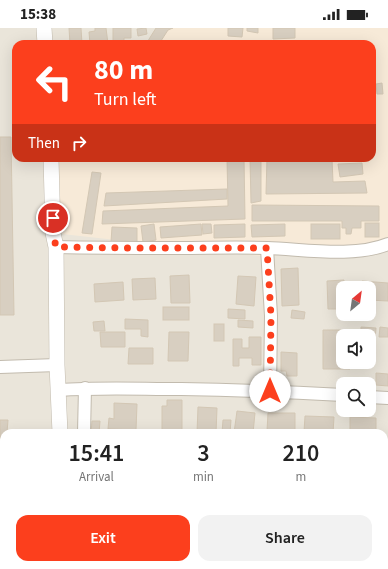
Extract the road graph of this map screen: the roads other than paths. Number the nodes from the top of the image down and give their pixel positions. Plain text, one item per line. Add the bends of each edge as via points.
1 (44, 28) edge
2 (45, 40) edge
3 (51, 162) edge
4 (388, 244) edge
5 (56, 247) junction
6 (267, 248) junction
7 (57, 365) junction
8 (0, 367) edge
9 (85, 388) junction
10 (59, 390) junction
11 (270, 391) junction
12 (336, 395) edge
13 (376, 397) edge
14 (388, 398) edge
15 (60, 429) edge
16 (84, 429) edge

1 - 2 street
3 - 5 street via 53,233
4 - 6 street via 375,248 333,252
5 - 6 street
5 - 7 street
6 - 11 street via 271,316
7 - 8 street
7 - 10 street
9 - 10 street
9 - 11 street
9 - 16 street
10 - 15 street
11 - 12 street
13 - 14 street

